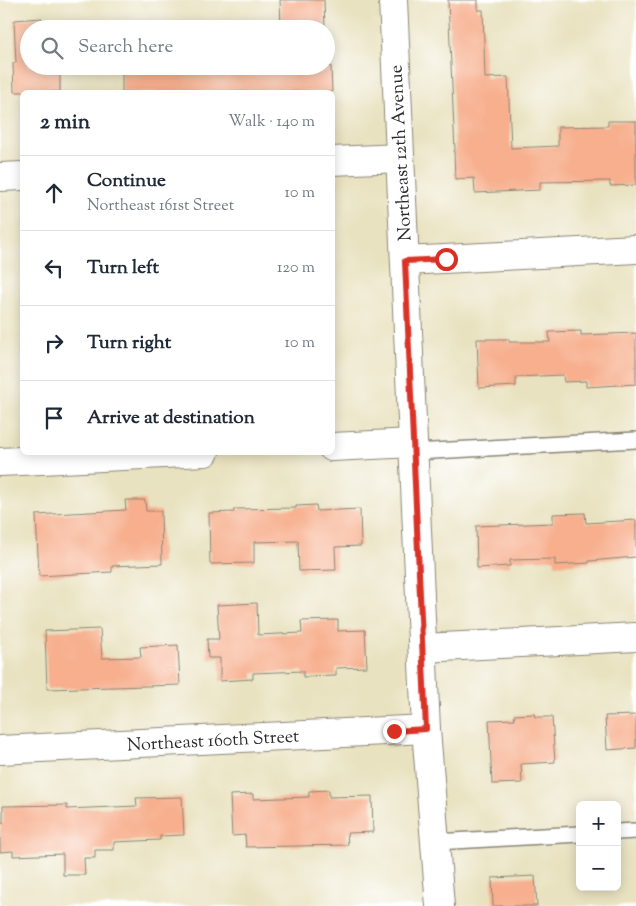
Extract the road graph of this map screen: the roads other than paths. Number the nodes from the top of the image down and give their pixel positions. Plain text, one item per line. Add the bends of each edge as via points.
1 (393, 0) edge
2 (400, 158) junction
3 (335, 161) edge
4 (20, 176) edge
5 (0, 178) edge
6 (636, 249) edge
7 (405, 261) junction
8 (636, 440) edge
9 (335, 447) edge
10 (413, 448) junction
11 (144, 455) edge
12 (0, 462) edge
13 (636, 637) edge
14 (423, 648) junction
15 (426, 729) junction
16 (0, 750) edge
17 (636, 831) edge
18 (621, 832) edge
19 (576, 834) edge
20 (435, 842) junction
21 (440, 906) edge

1 - 2 street, Northeast 12th Avenue
2 - 3 street
2 - 7 street, Northeast 12th Avenue
4 - 5 street
6 - 7 street
7 - 10 street, Northeast 12th Avenue
8 - 10 lane
9 - 10 street
10 - 14 street, Northeast 12th Avenue
11 - 12 street
13 - 14 street
14 - 15 street, Northeast 12th Avenue
15 - 16 street, Northeast 160th Street
15 - 20 street, Northeast 12th Avenue
17 - 18 lane
19 - 20 lane
20 - 21 street, Northeast 12th Avenue

